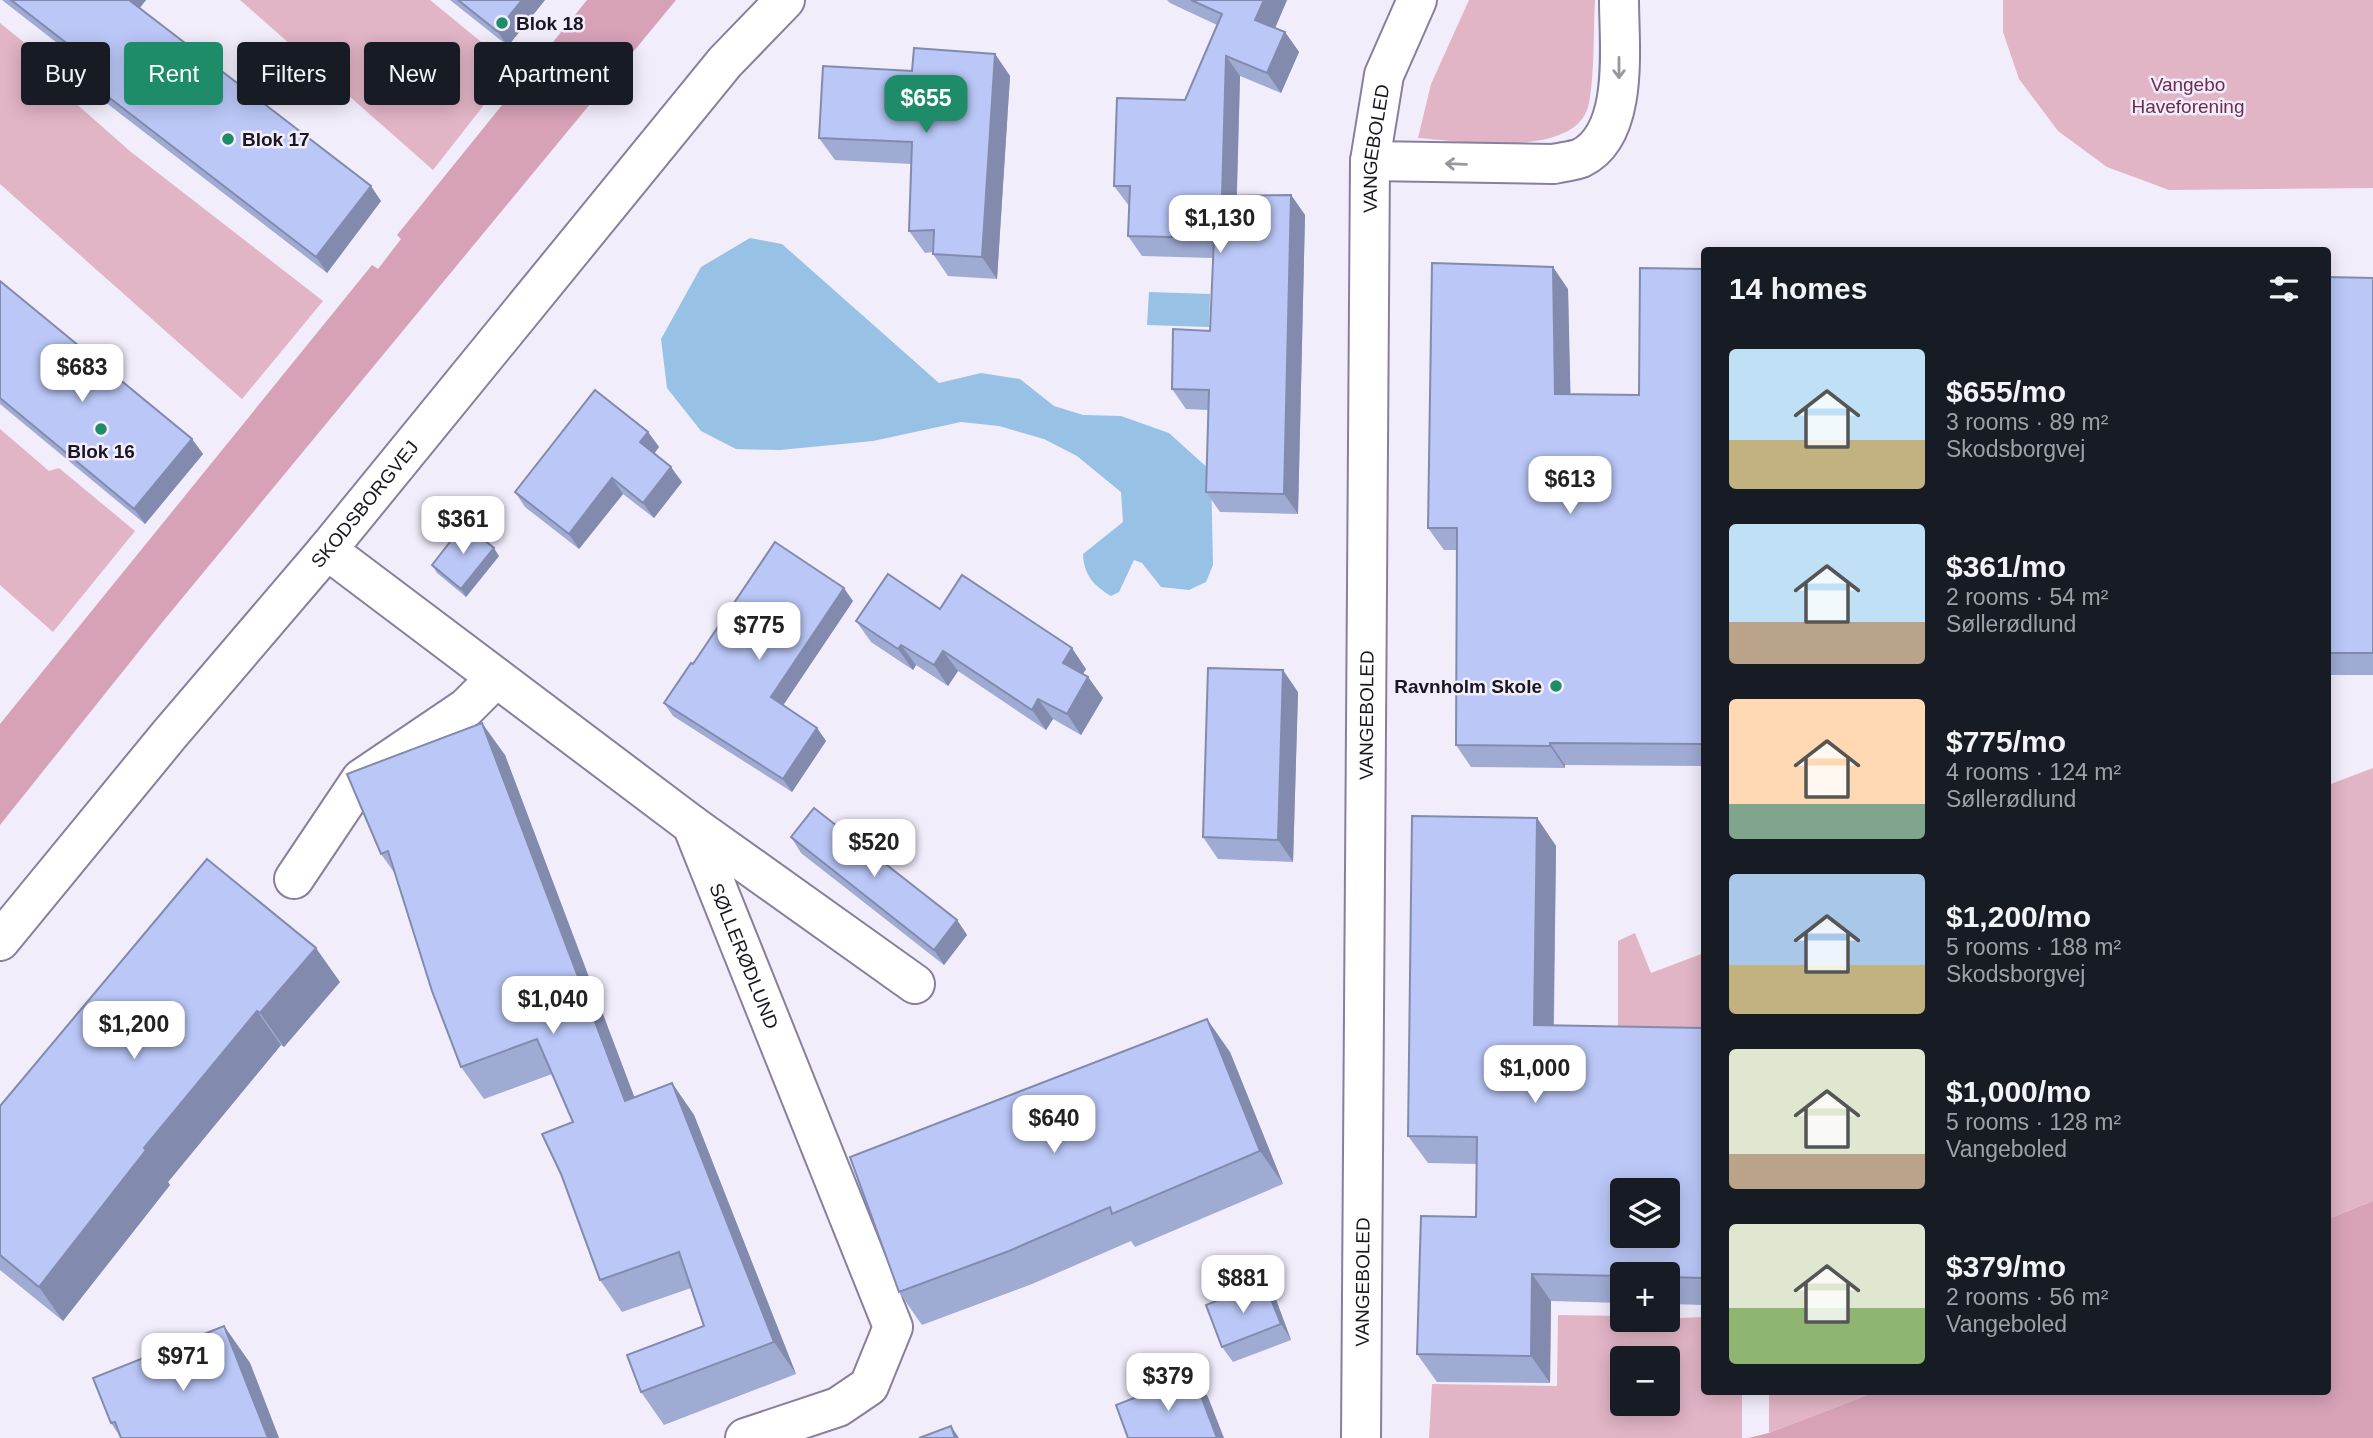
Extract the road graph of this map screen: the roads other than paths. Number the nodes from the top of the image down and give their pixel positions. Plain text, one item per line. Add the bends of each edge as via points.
1 (749, 0) edge
2 (785, 0) edge
3 (1417, 0) edge
4 (1619, 0) edge
5 (725, 62) junction
6 (1370, 161) junction
7 (327, 550) junction
8 (496, 678) junction
9 (692, 825) junction
10 (294, 879) dead end
11 (0, 942) edge
12 (915, 984) dead end
13 (746, 1438) edge
14 (1361, 1438) edge

1 - 5 street, SKODSBORGVEJ via 731,29
2 - 5 street, SKODSBORGVEJ
3 - 6 street, VANGEBOLED via 1384,75
4 -> 6 street via 1615,113 1602,138 1581,157 1554,164
5 - 7 street, SKODSBORGVEJ
6 - 14 street, VANGEBOLED
7 - 8 street
7 - 11 street, SKODSBORGVEJ
8 - 9 street
8 - 10 street via 466,708 361,779
9 - 12 street
9 - 13 street, SØLLERØDLUND via 893,1327 869,1386 838,1407

